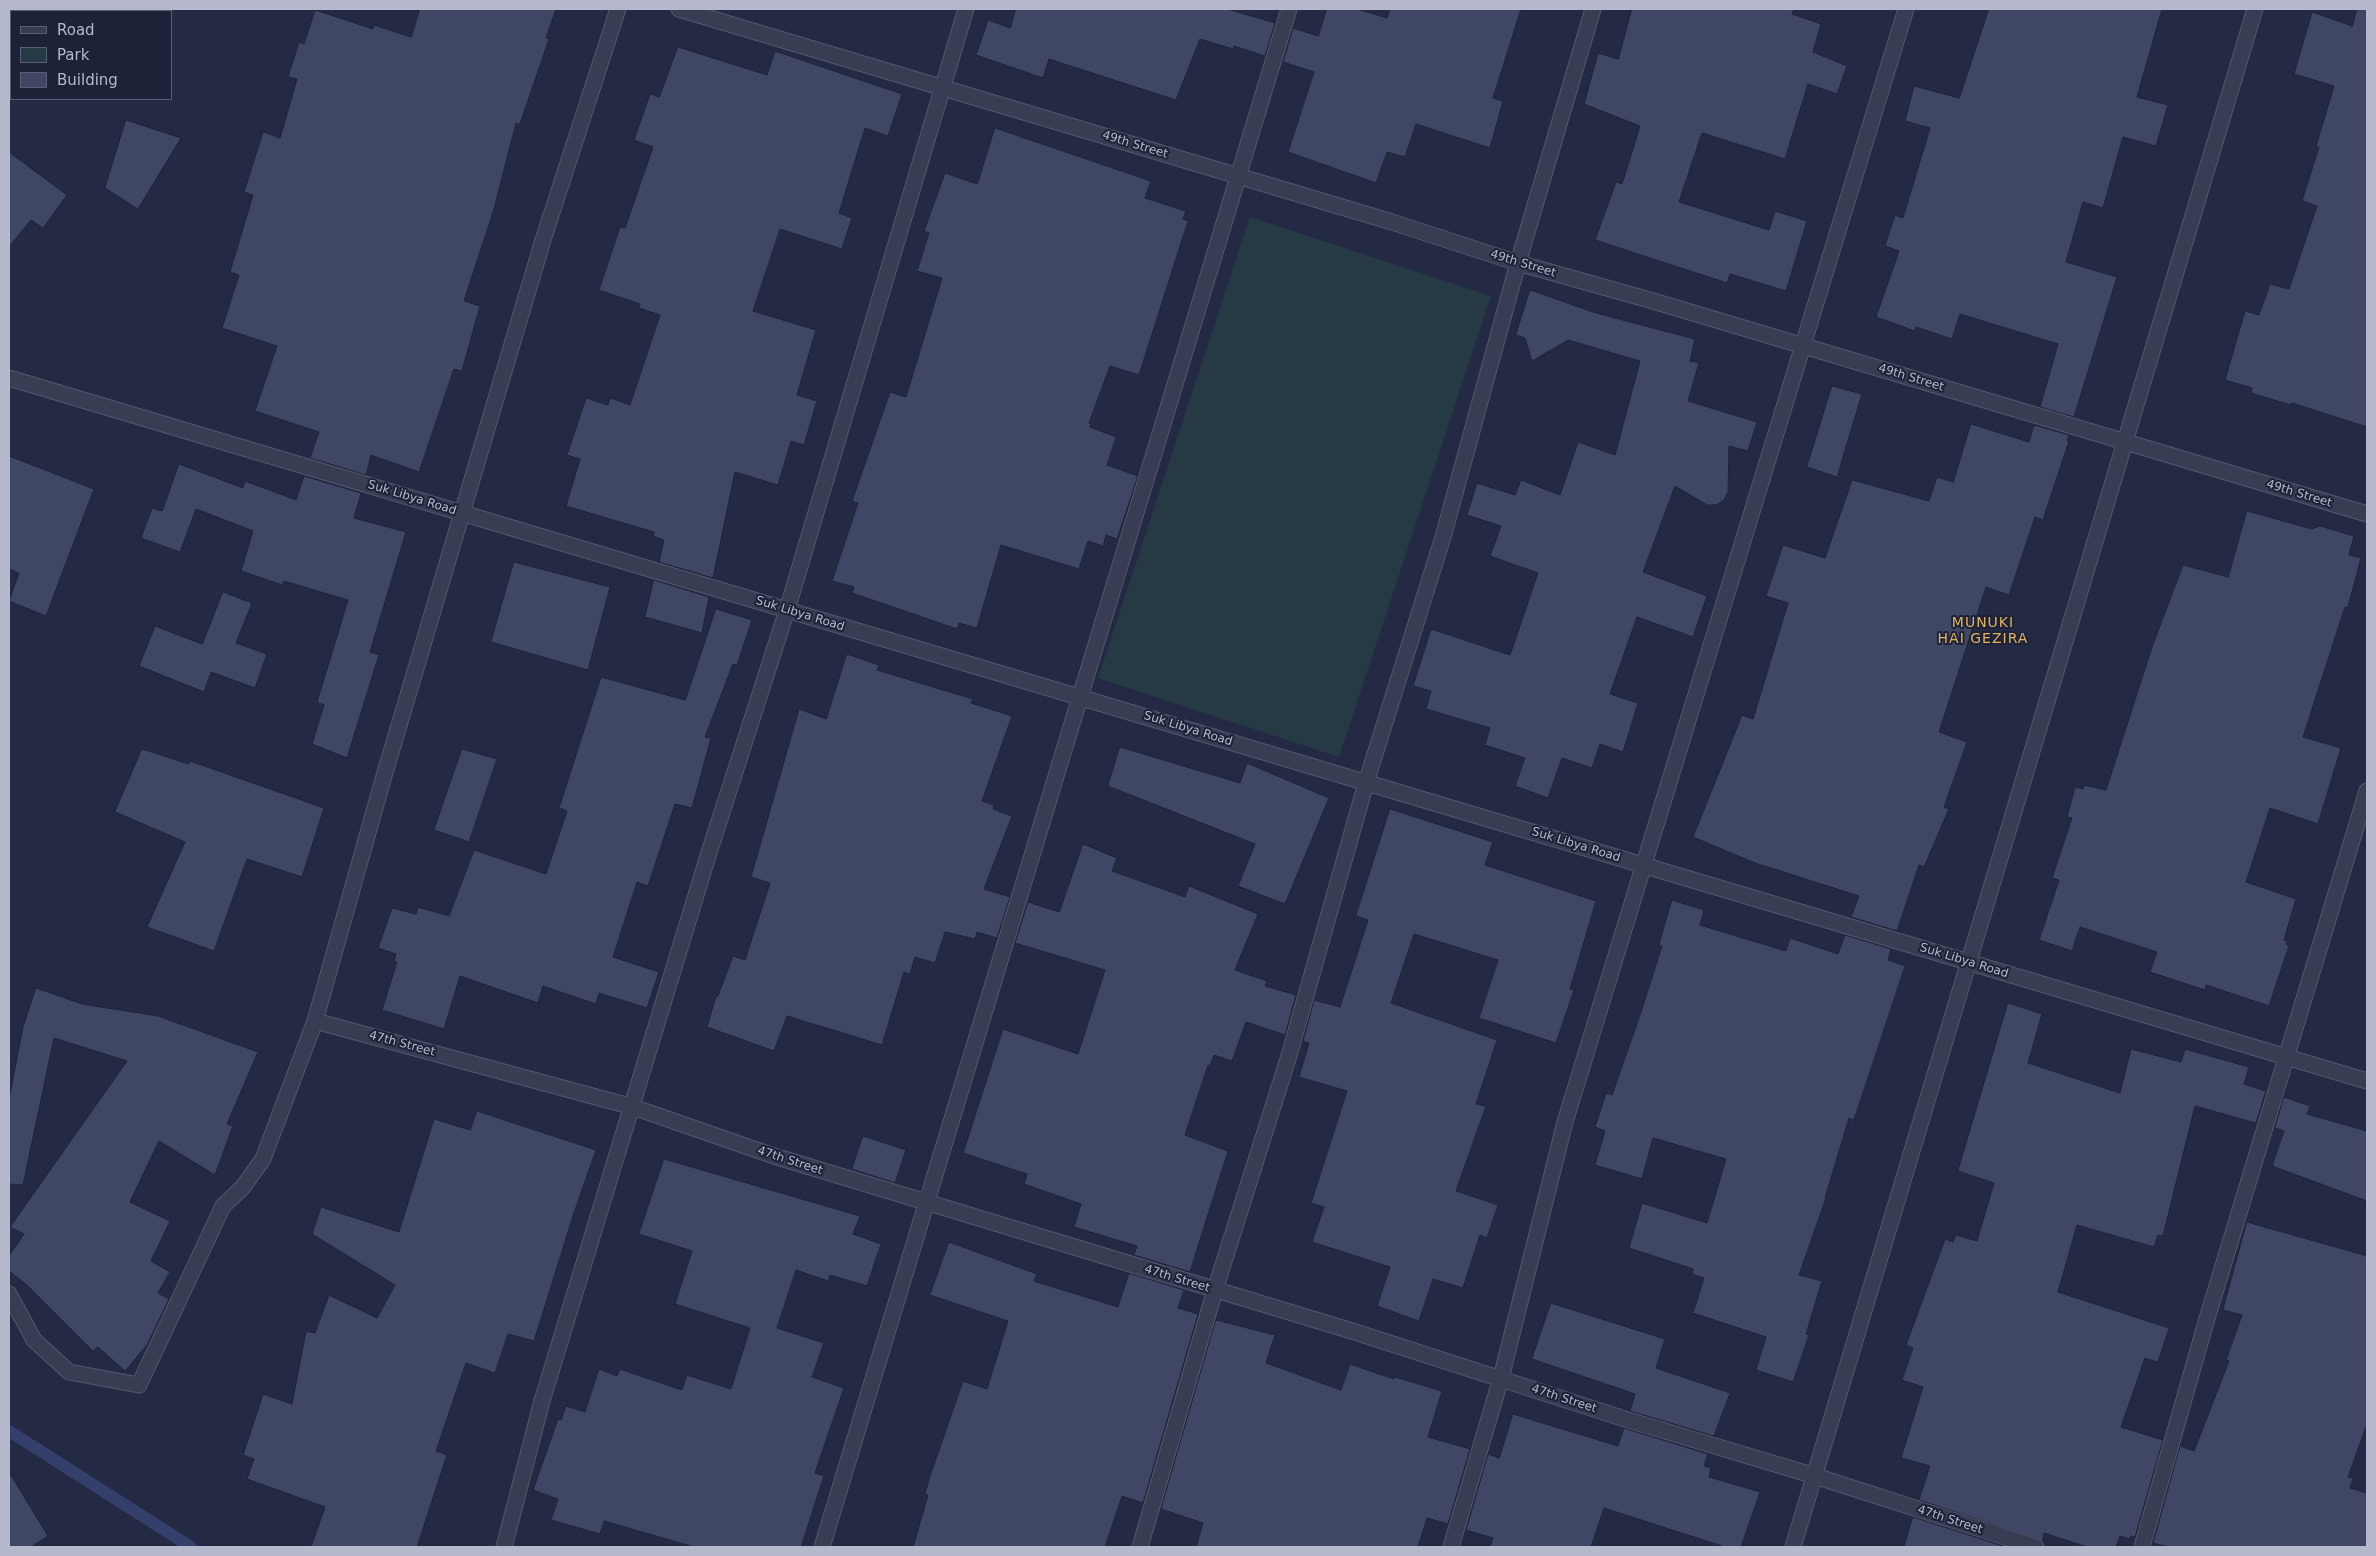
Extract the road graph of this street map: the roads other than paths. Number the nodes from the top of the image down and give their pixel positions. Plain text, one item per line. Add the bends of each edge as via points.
1 (618, 9) edge
2 (679, 9) edge
3 (966, 9) edge
4 (1289, 9) edge
5 (1593, 9) edge
6 (1906, 9) edge
7 (2255, 9) edge
8 (943, 87) junction
9 (1238, 176) junction
10 (1518, 263) junction
11 (1802, 345) junction
12 (9, 378) edge
13 (2125, 442) junction
14 (463, 513) junction
15 (2367, 514) edge
16 (787, 610) junction
17 (1080, 698) junction
18 (1366, 783) junction
19 (2367, 791) edge
20 (1644, 865) junction
21 (1969, 962) junction
22 (315, 1021) junction
23 (2287, 1057) junction
24 (2367, 1081) edge
25 (633, 1107) junction
26 (926, 1203) junction
27 (1215, 1290) junction
28 (9, 1294) edge
29 (1501, 1378) junction
30 (1815, 1476) junction
31 (504, 1547) edge
32 (822, 1547) edge
33 (1140, 1547) edge
34 (1451, 1547) edge
35 (1793, 1547) edge
36 (2036, 1547) edge
37 (2142, 1547) edge

1 - 14 street via 543,240
2 - 8 street, 49th Street
3 - 8 street
4 - 9 street
5 - 10 street
6 - 11 street
7 - 13 street
8 - 9 street, 49th Street
8 - 16 street
9 - 10 street, 49th Street
9 - 17 street
10 - 11 street, 49th Street
10 - 18 street via 1443,537
11 - 13 street, 49th Street
11 - 20 street
12 - 14 street, Suk Libya Road
13 - 15 street, 49th Street
13 - 21 street
14 - 16 street, Suk Libya Road
14 - 22 street
16 - 17 street, Suk Libya Road
16 - 25 street via 707,859
17 - 18 street, Suk Libya Road
17 - 26 street
18 - 20 street, Suk Libya Road
18 - 27 street via 1288,1059
19 - 23 street
20 - 21 street, Suk Libya Road
20 - 29 street via 1565,1122
21 - 23 street, Suk Libya Road
21 - 30 street
22 - 25 street, 47th Street
22 - 28 street via 263,1159 223,1206 139,1385 70,1372 34,1340
23 - 24 street, Suk Libya Road
23 - 37 street
25 - 26 street, 47th Street via 774,1156
25 - 31 street via 542,1401
26 - 27 street, 47th Street
26 - 32 street
27 - 29 street, 47th Street
27 - 33 street
29 - 30 street, 47th Street
29 - 34 street
30 - 35 street
30 - 36 street, 47th Street

